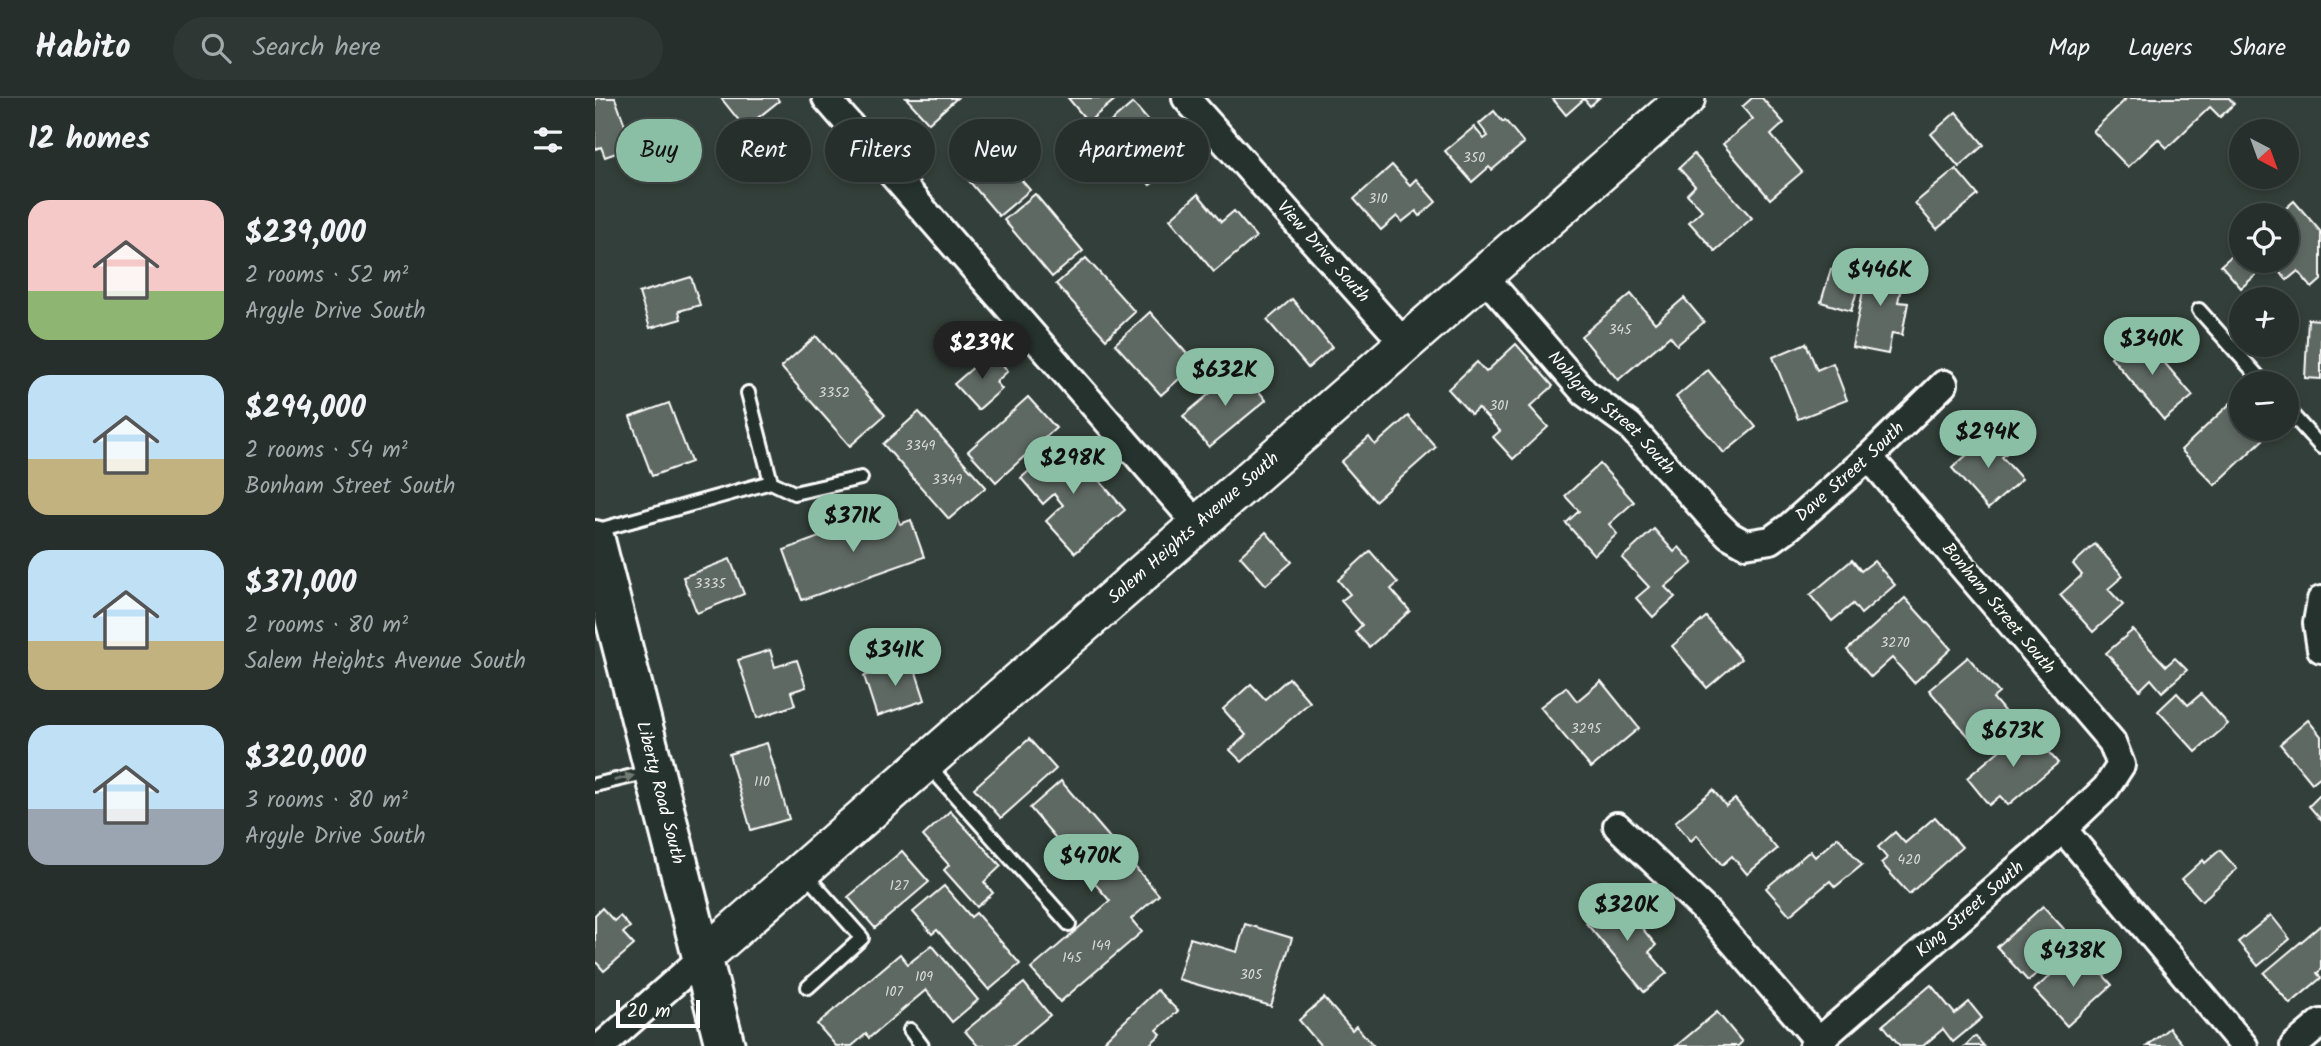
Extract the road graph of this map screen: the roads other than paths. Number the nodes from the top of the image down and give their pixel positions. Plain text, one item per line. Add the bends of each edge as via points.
1 (826, 98) edge
2 (1186, 98) edge
3 (1686, 98) edge
4 (1483, 275) junction
5 (2199, 310) dead end
6 (1404, 343) junction
7 (2253, 371) edge
8 (1944, 384) dead end
9 (748, 393) dead end
10 (2299, 422) edge
11 (2321, 447) edge
12 (1869, 457) junction
13 (860, 478) dead end
14 (771, 482) junction
15 (1198, 525) junction
16 (595, 531) edge
17 (595, 540) edge
18 (1745, 544) joint
19 (2321, 600) edge
20 (2321, 649) edge
21 (926, 763) junction
22 (2121, 765) joint
23 (654, 771) junction
24 (595, 785) edge
25 (1617, 827) dead end
26 (2063, 829) junction
27 (802, 871) junction
28 (1069, 924) dead end
29 (702, 958) junction
30 (808, 986) dead end
31 (2321, 1023) edge
32 (910, 1030) dead end
33 (1818, 1044) edge
34 (602, 1046) edge
35 (725, 1046) edge
36 (922, 1046) edge
37 (2244, 1046) edge
38 (2294, 1046) edge

1 - 15 street
2 - 6 street, View Drive South
3 - 4 street, Salem Heights Avenue South
4 - 6 street, Salem Heights Avenue South
4 - 18 street, Nohlgren Street South via 1585,393 1629,425 1710,516
5 - 7 lane
6 - 15 street, Salem Heights Avenue South
8 - 12 street, Dave Street South
9 - 14 lane
10 - 11 lane
12 - 18 street, Dave Street South via 1789,527 1770,540
12 - 22 street, Bonham Street South via 2112,742
13 - 14 lane via 795,493
14 - 16 lane
15 - 21 street, Salem Heights Avenue South
17 - 23 main road, Liberty Road South
19 - 20 street via 2317,623
21 - 27 street, Salem Heights Avenue South
21 - 28 lane
22 - 26 street, King Street South via 2106,788
24 -> 23 lane
23 - 29 main road, Liberty Road South
25 - 33 street via 1708,913
26 - 33 street, King Street South
26 - 37 street
27 - 29 street, Salem Heights Avenue South
27 - 30 lane via 862,938
29 - 34 street
29 - 35 main road, Liberty Road South
31 - 38 street
32 - 36 lane

